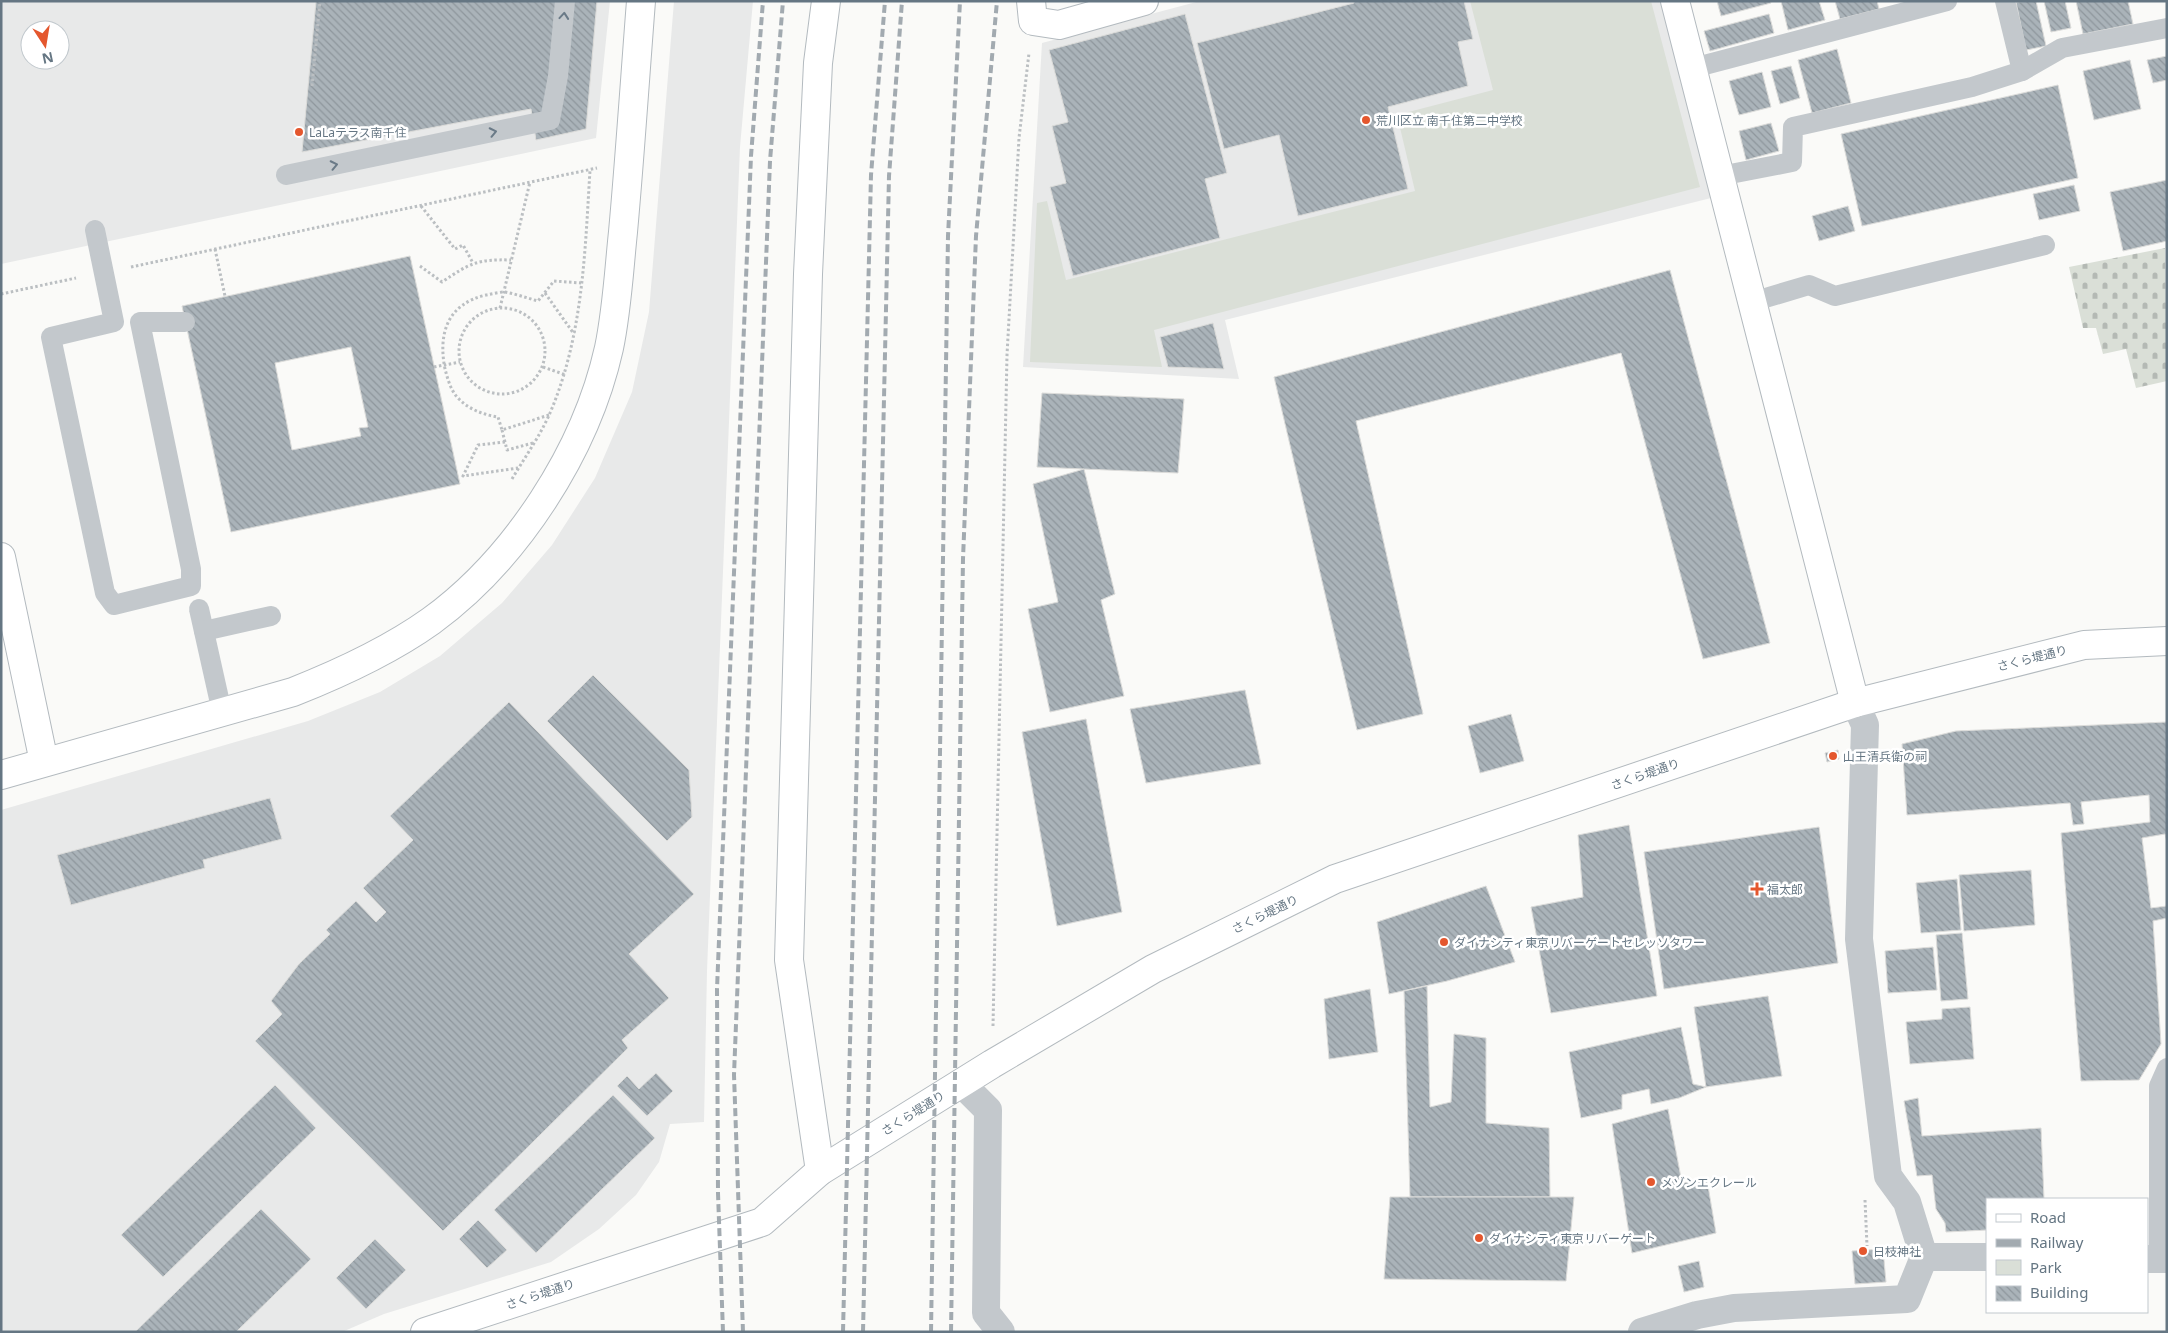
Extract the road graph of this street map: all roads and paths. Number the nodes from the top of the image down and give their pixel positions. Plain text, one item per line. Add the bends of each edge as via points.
1 (320, 1) edge
2 (565, 1) edge
3 (641, 1) edge
4 (826, 1) edge
5 (1144, 1) edge
6 (1675, 1) edge
7 (1946, 1) edge
8 (2005, 1) edge
9 (1032, 11) edge
10 (2167, 28) edge
11 (1693, 68) junction
12 (2022, 71) junction
13 (312, 86) dead end
14 (604, 167) dead end
15 (590, 170) junction
16 (286, 175) dead end
17 (1720, 176) junction
18 (530, 182) junction
19 (421, 206) junction
20 (95, 230) dead end
21 (2045, 245) dead end
22 (215, 249) junction
23 (511, 260) junction
24 (473, 262) junction
25 (420, 266) dead end
26 (128, 267) dead end
27 (79, 278) dead end
28 (581, 283) junction
29 (503, 292) junction
30 (1, 294) edge
31 (544, 294) junction
32 (225, 296) dead end
33 (1752, 302) junction
34 (500, 308) junction
35 (185, 322) dead end
36 (574, 335) junction
37 (460, 362) junction
38 (445, 366) junction
39 (543, 366) junction
40 (434, 367) dead end
41 (564, 374) junction
42 (570, 377) dead end
43 (549, 415) junction
44 (502, 430) junction
45 (505, 442) junction
46 (534, 443) junction
47 (518, 468) junction
48 (463, 476) junction
49 (459, 477) dead end
50 (512, 479) dead end
51 (1, 556) edge
52 (200, 609) dead end
53 (271, 616) dead end
54 (204, 631) junction
55 (2167, 641) edge
56 (1856, 703) junction
57 (222, 712) junction
58 (44, 762) junction
59 (1, 775) edge
60 (992, 1064) junction
61 (2167, 1068) edge
62 (961, 1083) junction
63 (820, 1171) junction
64 (1924, 1256) junction
65 (1986, 1257) edge
66 (2158, 1259) edge
67 (425, 1332) edge
68 (1001, 1332) edge
69 (1642, 1332) edge

1 - 13 path
16 -> 2 lane via 550,120
3 - 57 street via 628,184 609,348 593,402 575,445 551,486 521,531 477,581 431,621 333,677
4 - 63 street via 818,63 808,274 789,960
5 - 9 street via 1059,24
6 - 11 street
7 - 11 lane
8 - 12 lane
9 - 60 path via 1019,138 1007,355
10 - 12 lane via 2062,48
11 - 17 street
12 - 17 lane via 1972,88 1793,127 1792,162
14 - 15 path
15 - 18 path
15 - 28 path
17 - 33 street
18 - 19 path
18 - 23 path
19 - 22 path
19 - 24 path via 455,248 463,245
20 - 35 lane via 114,322 51,337 105,592 114,605 191,586 191,569 140,322
21 - 33 lane via 1834,296 1810,285
22 - 26 path
22 - 32 path
23 - 24 path
23 - 29 path
24 - 25 path via 442,282
27 - 30 path
28 - 31 path via 554,281
28 - 36 path
29 - 31 path via 538,301
29 - 34 path
29 - 38 path via 477,297 454,313 444,333 442,350
31 - 36 path
33 - 56 street
34 - 37 path via 479,314 464,329 459,342
34 - 39 path via 521,312 537,325 544,338
36 - 41 path
37 - 38 path
37 - 39 path via 471,382 497,395 525,388
38 - 40 path
38 - 44 path via 452,389 460,400 486,415 498,417
39 - 41 path
41 - 42 path
41 - 43 path
43 - 44 path
43 - 46 path
44 - 45 path
45 - 46 path via 508,450
45 - 48 path via 478,445
46 - 47 path
47 - 48 path
47 - 50 path
48 - 49 path
51 - 58 street
52 - 54 lane
53 - 54 lane
54 - 57 lane
55 - 56 street, さくら堤通り via 2084,645
56 - 60 street, さくら堤通り via 1335,879 1153,969
56 - 64 street via 1866,725 1859,939 1888,1176 1906,1202
57 - 58 street
58 - 59 street
60 - 62 street, さくら堤通り
61 - 66 lane via 2158,1086
62 - 63 street, さくら堤通り
62 - 68 street via 988,1110 986,1313
63 - 67 street, さくら堤通り via 762,1222
64 - 65 street
64 - 69 street via 1907,1299 1734,1308 1697,1315

